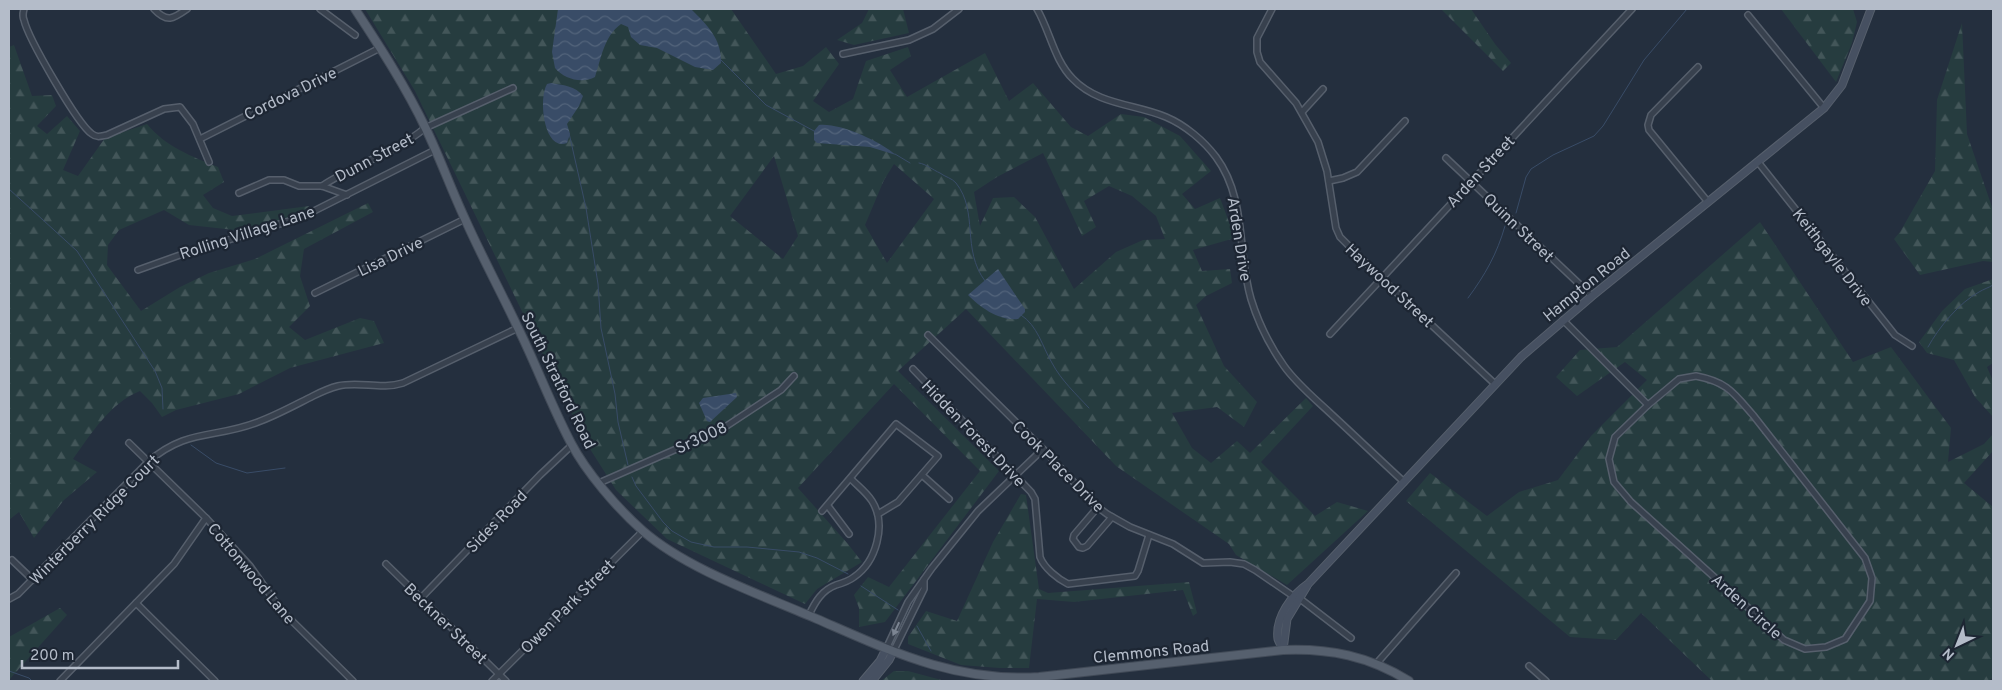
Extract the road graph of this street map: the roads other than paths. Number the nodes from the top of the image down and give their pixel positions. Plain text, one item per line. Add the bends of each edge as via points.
1 (24, 9) edge
2 (154, 9) edge
3 (187, 9) edge
4 (320, 9) edge
5 (355, 9) edge
6 (959, 9) edge
7 (1037, 9) edge
8 (1272, 9) edge
9 (1632, 9) edge
10 (1871, 9) edge
11 (1748, 15) dead end
12 (355, 34) dead end
13 (380, 48) junction
14 (843, 54) dead end
15 (1698, 66) dead end
16 (513, 88) dead end
17 (1324, 89) dead end
18 (1824, 108) junction
19 (1302, 112) junction
20 (1405, 121) dead end
21 (425, 128) junction
22 (200, 139) junction
23 (435, 150) junction
24 (1446, 158) dead end
25 (210, 162) dead end
26 (1758, 162) junction
27 (1471, 180) junction
28 (1329, 182) junction
29 (322, 186) junction
30 (239, 194) dead end
31 (347, 195) junction
32 (1708, 202) junction
33 (465, 219) junction
34 (138, 270) dead end
35 (1381, 278) junction
36 (315, 294) dead end
37 (1592, 296) junction
38 (1563, 320) junction
39 (518, 328) junction
40 (1330, 334) dead end
41 (928, 336) dead end
42 (1912, 346) dead end
43 (913, 369) dead end
44 (794, 376) dead end
45 (1495, 384) junction
46 (1648, 405) junction
47 (129, 443) dead end
48 (572, 445) junction
49 (1043, 449) junction
50 (148, 462) junction
51 (922, 475) junction
52 (1015, 476) junction
53 (851, 479) junction
54 (1404, 482) junction
55 (599, 483) junction
56 (949, 499) dead end
57 (828, 506) junction
58 (1098, 507) junction
59 (822, 511) dead end
60 (878, 514) junction
61 (1112, 517) junction
62 (206, 518) junction
63 (642, 530) junction
64 (849, 534) dead end
65 (1149, 535) junction
66 (12, 560) dead end
67 (386, 564) dead end
68 (1456, 573) dead end
69 (32, 580) junction
70 (924, 580) junction
71 (1296, 597) junction
72 (421, 598) junction
73 (9, 599) edge
74 (908, 602) junction
75 (136, 603) junction
76 (915, 605) junction
77 (809, 615) junction
78 (1351, 638) dead end
79 (1283, 650) junction
80 (890, 651) junction
81 (1377, 663) junction
82 (1529, 666) dead end
83 (500, 675) junction
84 (1012, 679) edge
85 (1542, 680) edge
86 (60, 681) edge
87 (215, 681) edge
88 (353, 681) edge
89 (492, 681) edge
90 (506, 681) edge
91 (863, 681) edge
92 (872, 681) edge
93 (1409, 681) edge

1 - 22 street via 25,24 42,57 77,117 91,134 107,135 152,114 176,107 183,110
2 - 3 street via 167,18 175,18
4 - 12 street
5 - 13 main road, South Stratford Road
6 - 14 street via 909,40
7 - 54 street, Arden Drive via 1062,64 1078,84 1102,98 1166,118 1187,130 1210,150 1230,180 1238,207 1249,292 1259,321 1276,353 1291,374
8 - 19 street, Haywood Street via 1261,26 1257,52 1260,62
9 - 27 street, Arden Street
10 - 18 main road, Hampton Road via 1842,85
11 - 18 street
13 - 21 main road, South Stratford Road
13 - 22 street, Cordova Drive
15 - 32 street via 1652,115 1648,125
16 - 21 street, Dunn Street
17 - 19 street
18 - 26 main road, Hampton Road
19 - 28 street, Haywood Street via 1318,142
20 - 28 street via 1357,172
21 - 23 main road, South Stratford Road
21 - 29 street, Dunn Street
22 - 25 street
23 - 31 street, Rolling Village Lane
23 - 33 main road, South Stratford Road
24 - 27 street, Quinn Street
26 - 32 main road, Hampton Road
26 - 42 street, Keithgayle Drive via 1890,330
27 - 35 street, Arden Street
27 - 37 street, Quinn Street
28 - 35 street, Haywood Street via 1340,237
29 - 30 street via 299,186 284,180 269,180
29 - 31 street
31 - 34 street, Rolling Village Lane via 302,217
32 - 37 main road, Hampton Road
33 - 36 street, Lisa Drive
33 - 39 main road, South Stratford Road
35 - 40 street, Arden Street
35 - 45 street, Haywood Street
37 - 38 main road, Hampton Road
38 - 45 main road, Hampton Road
38 - 46 street
39 - 48 main road, South Stratford Road
39 - 50 street, Winterberry Ridge Court via 403,383 338,386 257,422 176,443
41 - 49 street, Cook Place Drive
43 - 52 street, Hidden Forest Drive
44 - 55 street, Sr3008 via 781,390 722,429
45 - 54 main road, Hampton Road
46 - 46 street, Arden Circle via 1615,437 1609,459 1614,482 1631,502 1784,640 1805,649 1826,647 1844,639 1870,601 1872,578 1865,558 1753,414 1716,379 1696,376 1680,379
47 - 50 street, Cottonwood Lane
48 - 55 main road, South Stratford Road
48 - 72 street, Sides Road
49 - 52 street
49 - 58 street, Cook Place Drive
50 - 62 street, Cottonwood Lane
50 - 69 street, Winterberry Ridge Court
51 - 53 street via 938,456 896,424
51 - 56 street
51 - 60 street via 898,502
52 - 65 street, Hidden Forest Drive via 1035,499 1042,563 1068,584 1135,576
52 - 70 street via 978,511
53 - 57 street
53 - 60 street via 869,497
54 - 71 main road, Hampton Road
55 - 63 main road, South Stratford Road
57 - 59 street
57 - 64 street
58 - 61 street, Cook Place Drive
58 - 61 street via 1074,535 1079,547 1087,546
60 - 77 street via 877,540 865,566 854,577 822,594
61 - 65 street, Cook Place Drive
62 - 75 street via 180,557
62 - 88 street, Cottonwood Lane via 250,566 281,610
63 - 77 main road, South Stratford Road via 698,566
63 - 83 street, Owen Park Street
65 - 71 street, Cook Place Drive via 1173,544 1203,563 1244,564
66 - 69 street
67 - 72 street, Beckner Street
68 - 81 street
69 - 73 street, Winterberry Ridge Court
70 - 74 street
70 - 76 street via 924,589
71 - 78 street, Cook Place Drive
71 - 79 main road, Hampton Road via 1286,608 1279,628 1278,639
72 - 83 street, Beckner Street
74 - 76 street
74 -> 80 street
75 - 86 street
75 - 87 street
76 - 80 street
77 - 80 main road, South Stratford Road
79 - 81 main road, Clemmons Road via 1335,652
79 - 84 main road, Clemmons Road
80 - 84 main road, Clemmons Road via 964,673
80 - 91 main road
80 - 92 main road via 889,660
81 - 93 main road, Clemmons Road
82 - 85 street
83 - 89 street, Owen Park Street
83 - 90 street, Beckner Street

